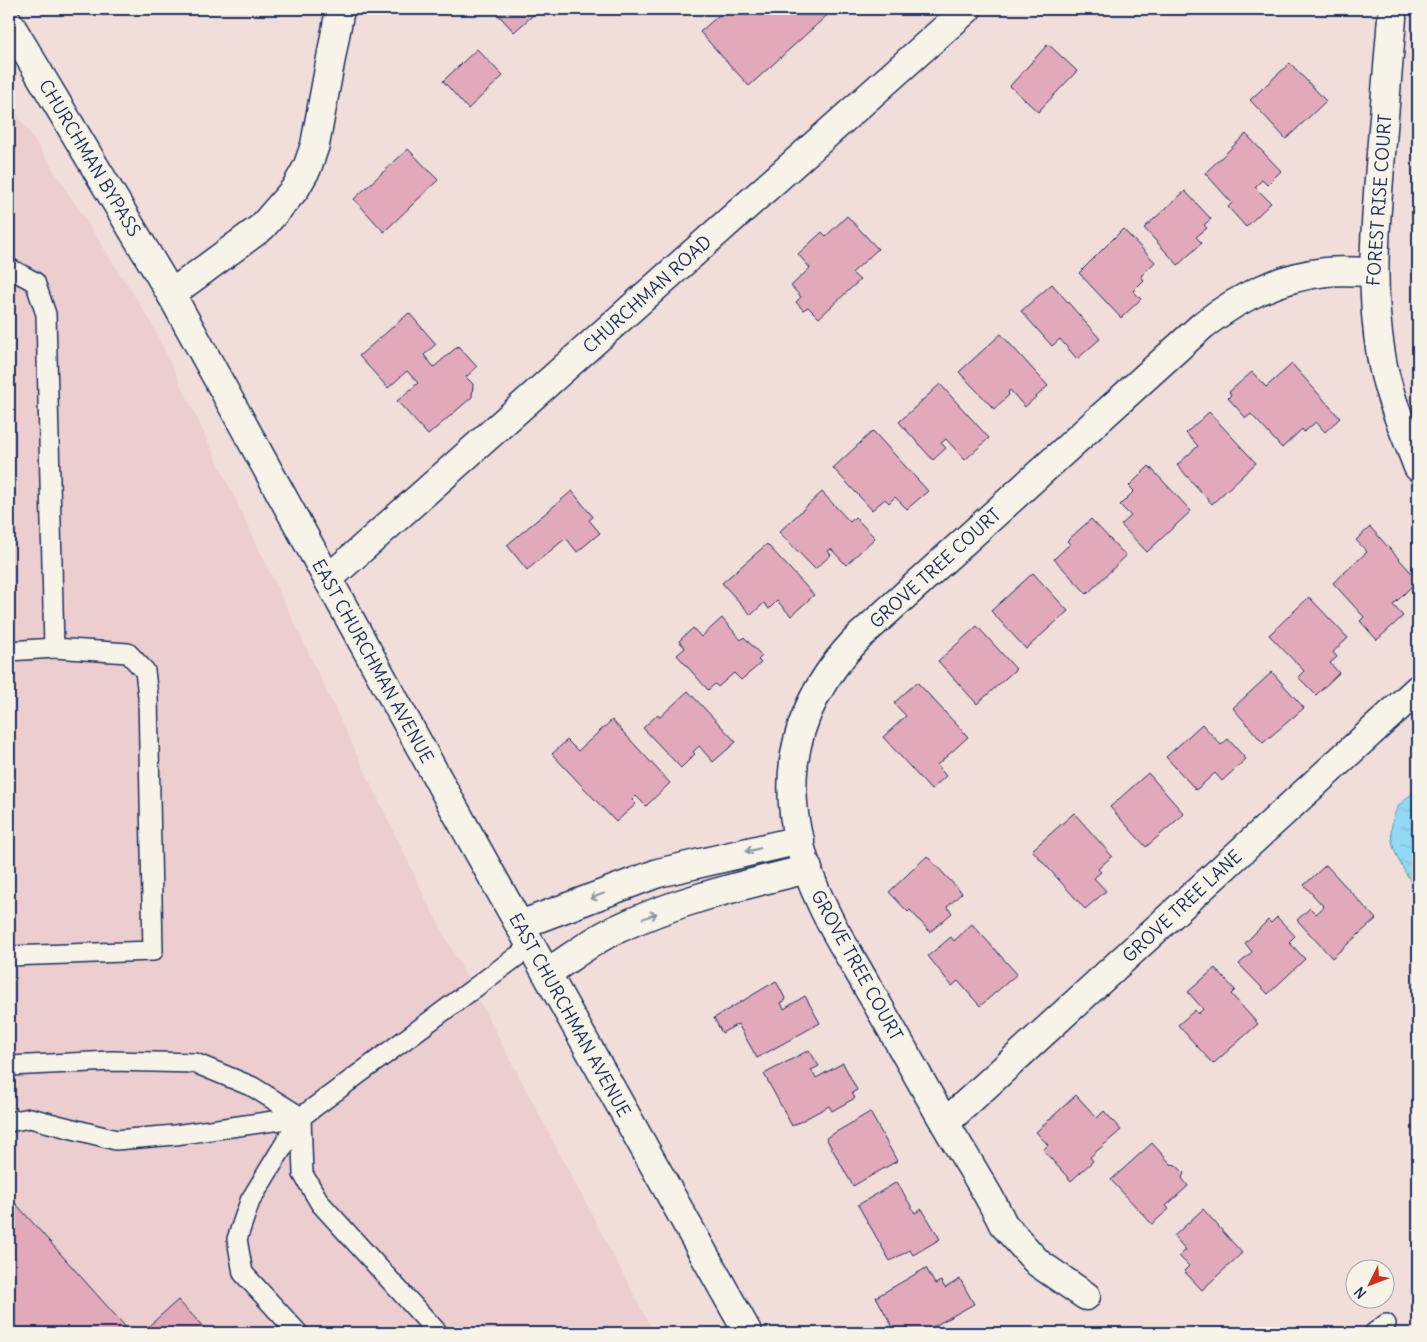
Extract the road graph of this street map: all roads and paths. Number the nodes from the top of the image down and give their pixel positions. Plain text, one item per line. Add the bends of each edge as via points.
1 (340, 9) edge
2 (967, 9) edge
3 (1392, 18) dead end
4 (9, 23) edge
5 (9, 268) edge
6 (1372, 272) junction
7 (171, 294) junction
8 (1418, 466) edge
9 (328, 579) junction
10 (54, 648) junction
11 (9, 651) edge
12 (1418, 689) edge
13 (800, 840) junction
14 (808, 869) junction
15 (526, 936) junction
16 (9, 956) edge
17 (547, 974) junction
18 (9, 1066) edge
19 (301, 1117) junction
20 (9, 1122) edge
21 (945, 1123) junction
22 (1086, 1296) dead end
23 (298, 1333) edge
24 (438, 1333) edge
25 (748, 1333) edge

1 - 7 street via 315,145 295,189 262,227
2 - 9 street, CHURCHMAN ROAD
3 - 6 street, FOREST RISE COURT
4 - 7 street, CHURCHMAN BYPASS
5 - 10 lane via 35,282 46,314
6 - 8 street, FOREST RISE COURT via 1381,357 1399,421
6 - 13 street, GROVE TREE COURT via 1301,276 1238,300 1193,334 860,636 818,687 794,752 794,819
7 - 9 street, EAST CHURCHMAN AVENUE
9 - 15 street, EAST CHURCHMAN AVENUE
10 - 11 lane
10 - 16 lane via 128,653 145,671 153,951
12 - 21 street, GROVE TREE LANE
13 - 14 street, GROVE TREE COURT
13 -> 15 street via 658,873
17 -> 14 street via 614,930 671,908
14 - 21 street, GROVE TREE COURT via 822,905
15 - 17 street, EAST CHURCHMAN AVENUE
15 - 19 lane
17 - 25 street, EAST CHURCHMAN AVENUE
18 - 19 lane via 112,1061 195,1063 253,1087
19 - 20 lane via 116,1140 30,1118
19 - 23 lane via 250,1202 237,1239 243,1273
19 - 24 lane via 303,1174 320,1203
21 - 22 street, GROVE TREE COURT via 1003,1224 1038,1263

